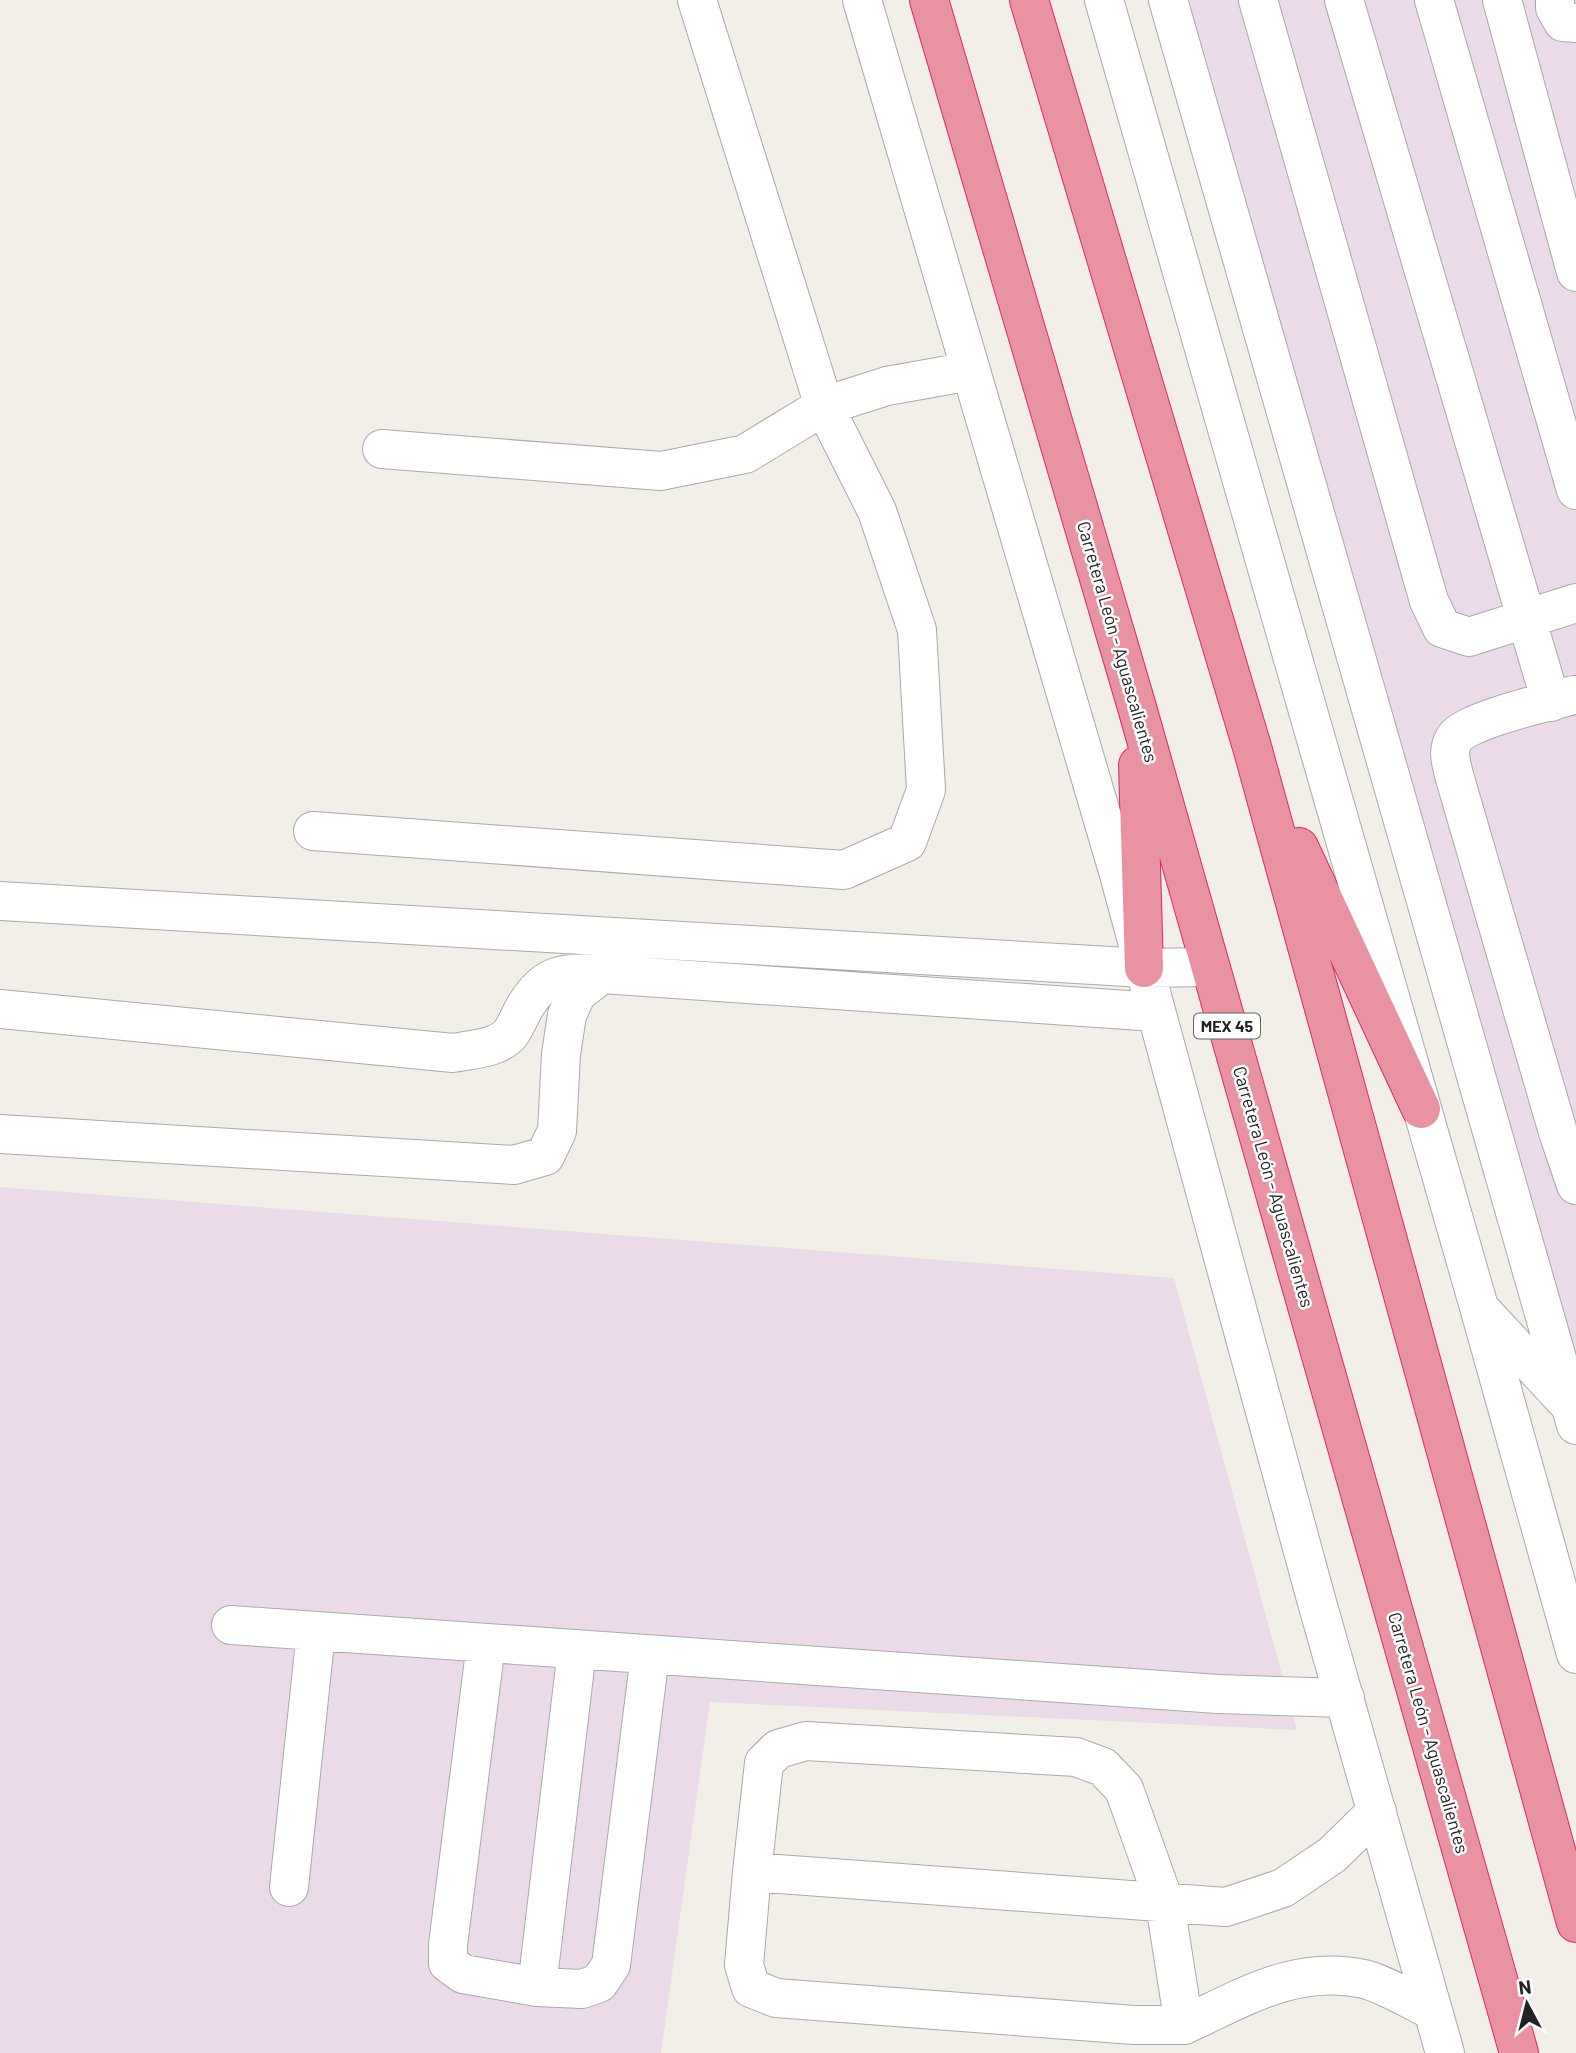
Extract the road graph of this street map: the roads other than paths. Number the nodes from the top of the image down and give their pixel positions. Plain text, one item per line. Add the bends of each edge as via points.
1 (697, 0) edge
2 (862, 0) edge
3 (929, 0) edge
4 (1029, 0) edge
5 (1104, 0) edge
6 (1168, 0) edge
7 (1258, 0) edge
8 (1344, 0) edge
9 (1433, 0) edge
10 (1502, 0) edge
11 (1555, 0) edge
12 (1576, 23) edge
13 (1576, 272) edge
14 (971, 371) junction
15 (824, 406) junction
16 (382, 449) dead end
17 (1576, 490) edge
18 (1576, 603) edge
19 (1525, 618) junction
20 (1563, 698) edge
21 (1136, 704) junction
22 (1252, 747) junction
23 (313, 831) dead end
24 (0, 901) edge
25 (1210, 967) junction
26 (1144, 968) junction
27 (602, 974) junction
28 (0, 1009) edge
29 (1156, 1012) junction
30 (1421, 1109) junction
31 (0, 1134) edge
32 (1576, 1185) edge
33 (1479, 1307) junction
34 (1574, 1412) edge
35 (231, 1625) dead end
36 (316, 1632) junction
37 (486, 1644) junction
38 (578, 1650) junction
39 (1576, 1654) edge
40 (650, 1655) junction
41 (1345, 1698) junction
42 (1377, 1811) junction
43 (752, 1872) junction
44 (289, 1887) dead end
45 (1165, 1904) junction
46 (1576, 1923) edge
47 (537, 1987) junction
48 (1433, 2011) junction
49 (1184, 2025) junction
50 (1445, 2053) edge
51 (1519, 2053) edge

1 - 15 street
2 - 14 street
3 - 21 highway, Carretera León - Aguascalientes / MEX 45
4 - 22 highway
5 - 30 street
6 - 34 street
7 - 19 street via 1429,601 1442,628 1469,637
8 - 19 street
9 - 17 street
10 - 13 street
11 - 12 street via 1563,22
14 - 15 street via 887,386
14 - 26 street
15 - 16 street via 745,454 661,471
15 - 23 street via 877,511 917,630 926,790 907,842 844,870
18 - 19 street
19 - 20 street
20 - 32 street via 1475,723 1455,735 1449,751
21 - 25 highway, Carretera León - Aguascalientes / MEX 45
21 - 26 highway
22 - 30 highway
22 - 46 highway
24 - 26 street
25 - 26 street
25 - 51 highway, Carretera León - Aguascalientes / MEX 45
26 - 29 street
27 - 28 street via 569,974 544,981 509,1035 492,1046 453,1053
27 - 29 street
27 - 31 street via 577,993 567,1015 557,1131 545,1156 514,1165
29 - 41 street
30 - 33 street
33 - 34 street
33 - 39 street
35 - 36 street
36 - 37 street
36 - 44 street
37 - 38 street
37 - 47 street via 449,1963 463,1975
38 - 40 street
38 - 47 street
40 - 41 street
40 - 47 street via 611,1965 599,1983 582,1989
41 - 42 street
42 - 45 street via 1332,1855 1283,1888 1226,1908
42 - 48 street
43 - 45 street
43 - 45 street via 764,1763 778,1749 806,1741 1076,1757 1103,1767 1124,1789
43 - 49 street via 744,1965 751,1987 776,1998
45 - 49 street
48 - 49 street via 1366,1979 1323,1974 1275,1983
48 - 50 street

